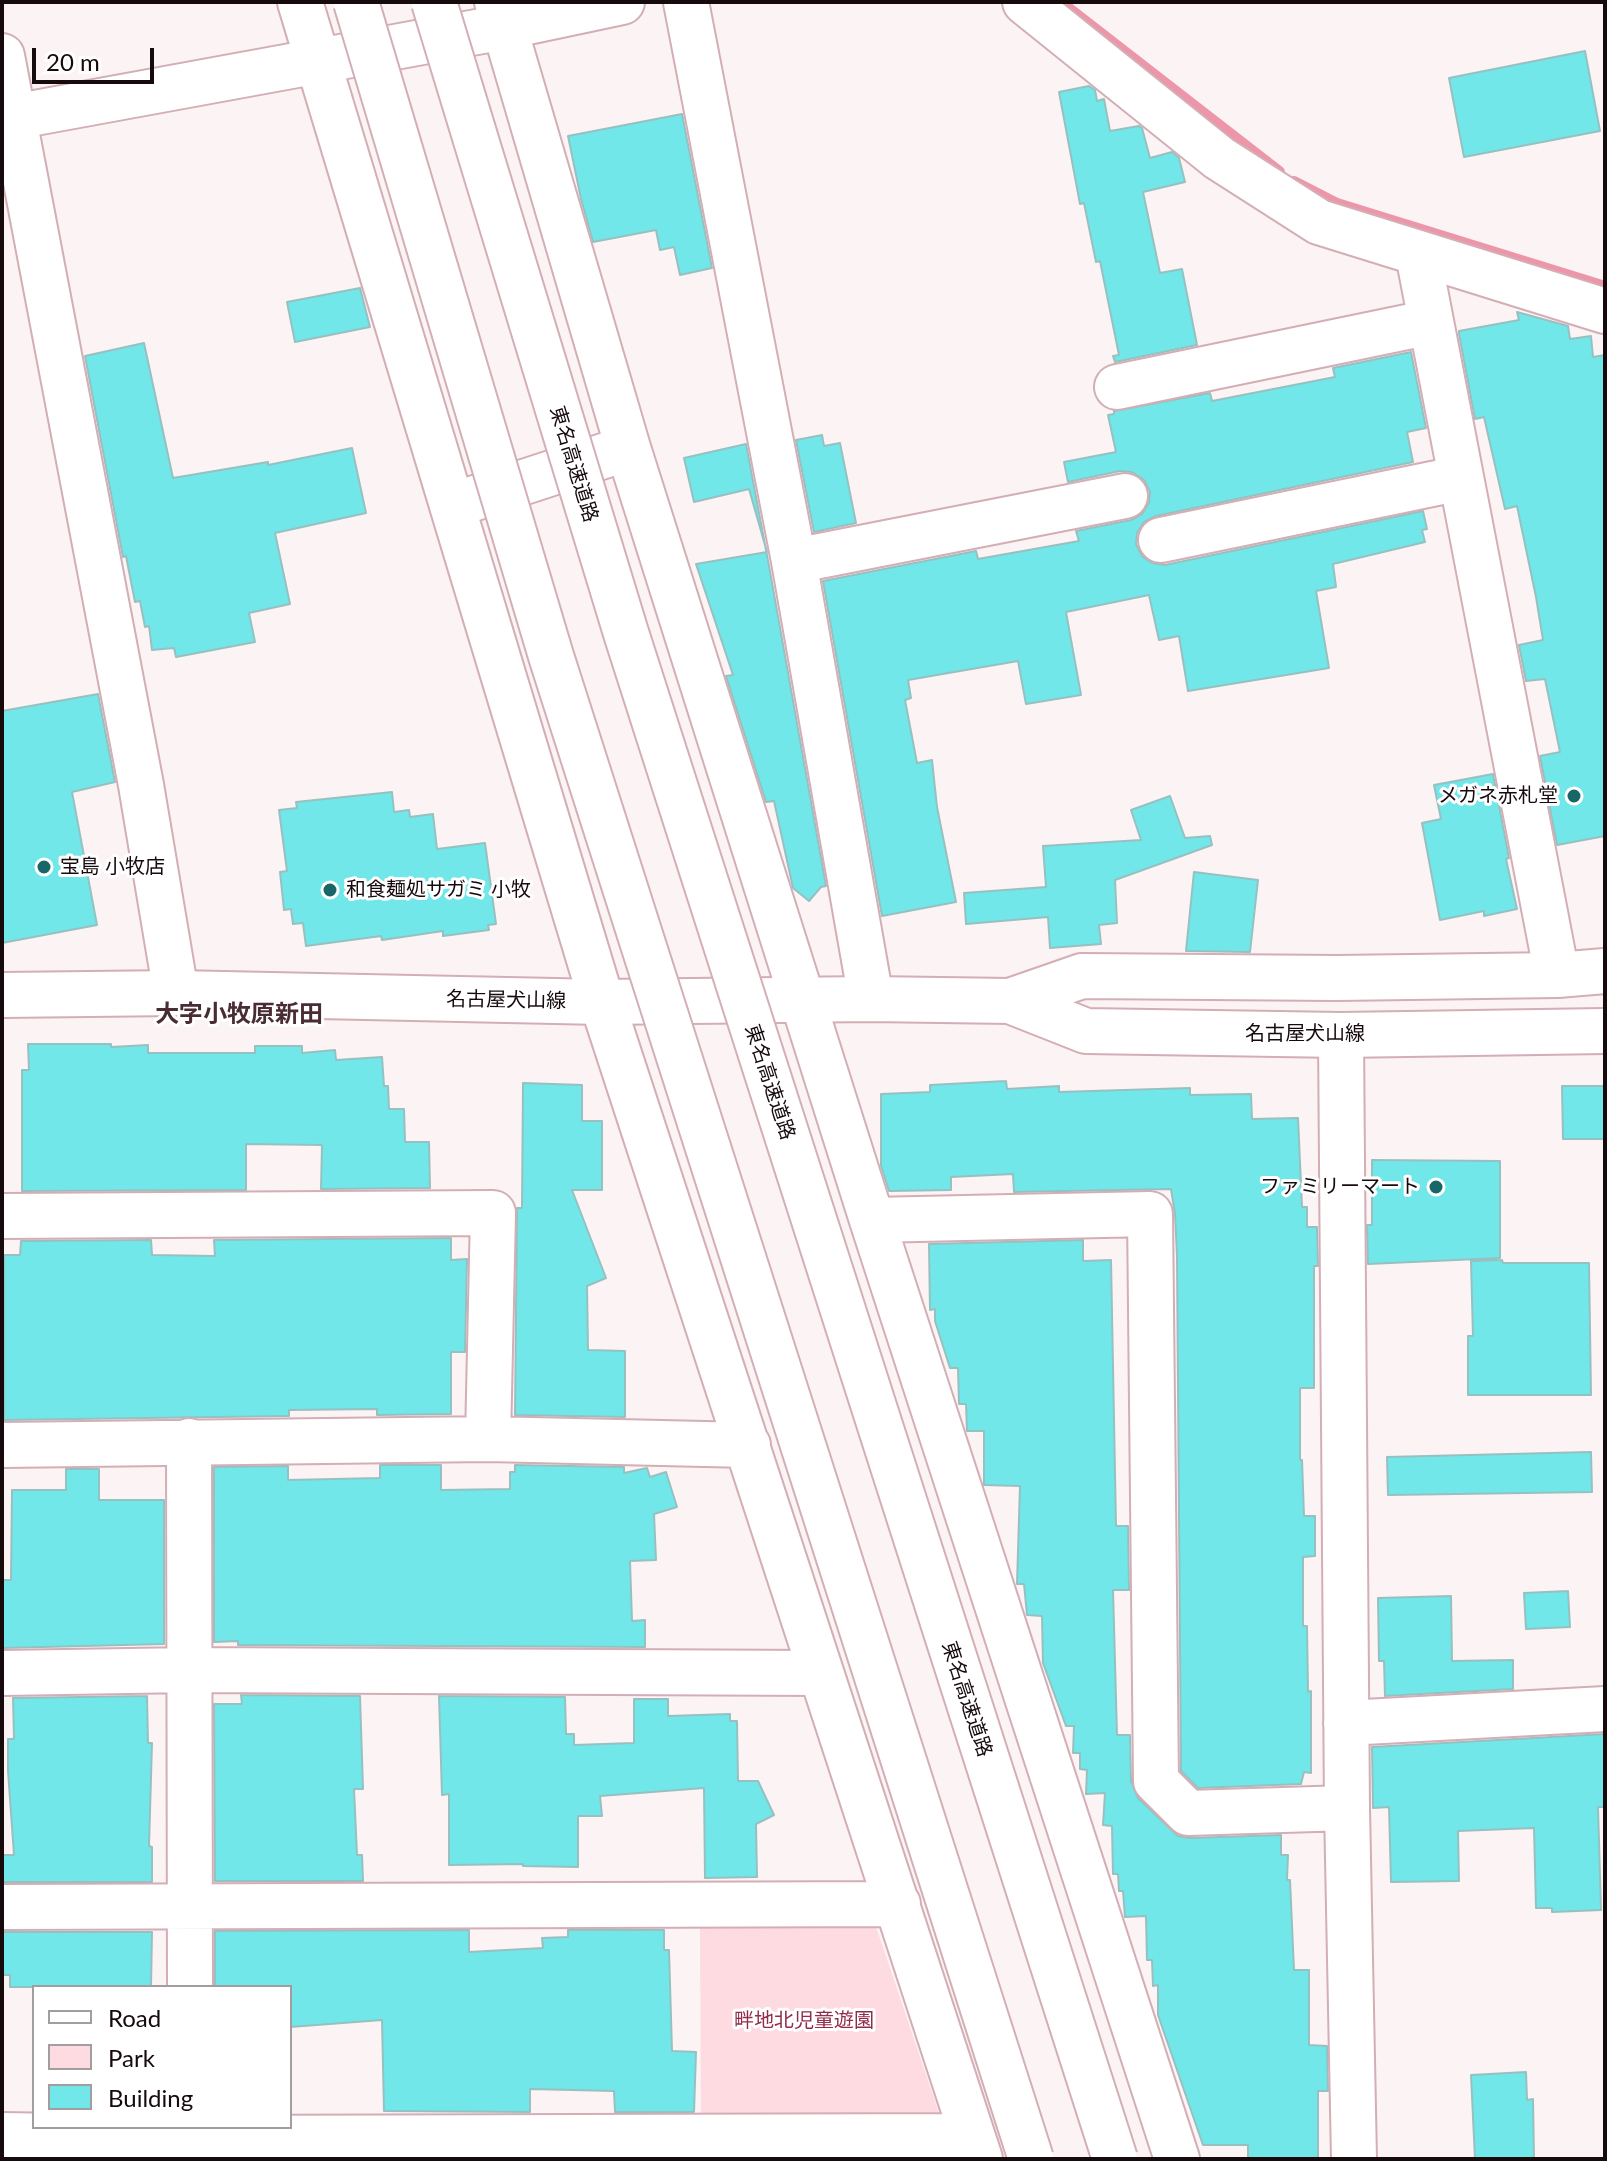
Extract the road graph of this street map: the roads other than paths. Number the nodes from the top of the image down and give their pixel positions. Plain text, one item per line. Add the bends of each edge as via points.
1 (300, 2) edge
2 (356, 2) edge
3 (434, 2) edge
4 (622, 2) edge
5 (686, 2) edge
6 (1025, 2) edge
7 (500, 14) edge
8 (2, 56) edge
9 (317, 60) junction
10 (8, 118) edge
11 (1418, 254) junction
12 (1605, 311) edge
13 (1431, 322) junction
14 (1117, 387) dead end
15 (628, 448) junction
16 (1461, 478) junction
17 (1125, 496) dead end
18 (452, 505) junction
19 (1161, 540) dead end
20 (794, 561) junction
21 (1605, 971) edge
22 (1557, 975) junction
23 (176, 993) junction
24 (2, 995) edge
25 (871, 999) junction
26 (804, 1000) junction
27 (1010, 1001) junction
28 (602, 1002) junction
29 (1605, 1031) edge
30 (1341, 1035) junction
31 (2, 1216) edge
32 (872, 1220) junction
33 (488, 1439) junction
34 (189, 1441) junction
35 (2, 1445) edge
36 (748, 1445) junction
37 (191, 1670) junction
38 (2, 1673) edge
39 (819, 1673) junction
40 (1605, 1709) edge
41 (1346, 1723) junction
42 (1347, 1808) junction
43 (898, 1904) junction
44 (2, 1907) edge
45 (190, 1908) junction
46 (190, 1985) edge
47 (2, 2135) edge
48 (190, 2141) edge
49 (976, 2148) edge
50 (1031, 2159) edge
51 (1115, 2159) edge
52 (1177, 2159) edge
53 (1354, 2159) edge

1 - 9 main road
2 - 50 main road, bridge via 551,656
3 - 51 main road, 東名高速道路, bridge via 626,633
4 - 7 main road
5 - 20 main road
6 - 11 main road via 1231,166 1319,222
7 - 9 main road
7 - 15 main road
8 - 10 main road
9 - 10 main road
9 - 18 main road
10 - 23 main road via 136,755
11 - 12 main road
11 - 13 main road
13 - 14 main road
13 - 16 main road
15 - 18 main road
15 - 26 main road
16 - 19 main road
16 - 22 main road
17 - 20 main road
18 - 28 main road
20 - 25 main road
21 - 22 main road, 名古屋犬山線
22 - 27 main road, 名古屋犬山線 via 1082,976
23 - 24 main road, 名古屋犬山線
23 - 28 main road, 名古屋犬山線
25 - 26 main road, 名古屋犬山線
25 - 27 main road, 名古屋犬山線
26 - 28 main road, 名古屋犬山線
26 - 32 main road
27 - 30 main road, 名古屋犬山線 via 1086,1031
28 - 36 main road
29 - 30 main road, 名古屋犬山線
30 - 41 main road
31 - 33 main road via 493,1213
32 - 42 main road via 1150,1214 1156,1781 1188,1813
32 - 52 main road
33 - 34 main road
33 - 36 main road
34 - 35 main road
34 - 37 main road
36 - 39 main road
37 - 38 main road
37 - 39 main road
37 - 45 main road
39 - 43 main road
40 - 41 main road
41 - 42 main road
42 - 53 main road
43 - 45 main road
43 - 49 main road
44 - 45 main road
45 - 46 main road
47 - 48 main road
48 - 49 main road

